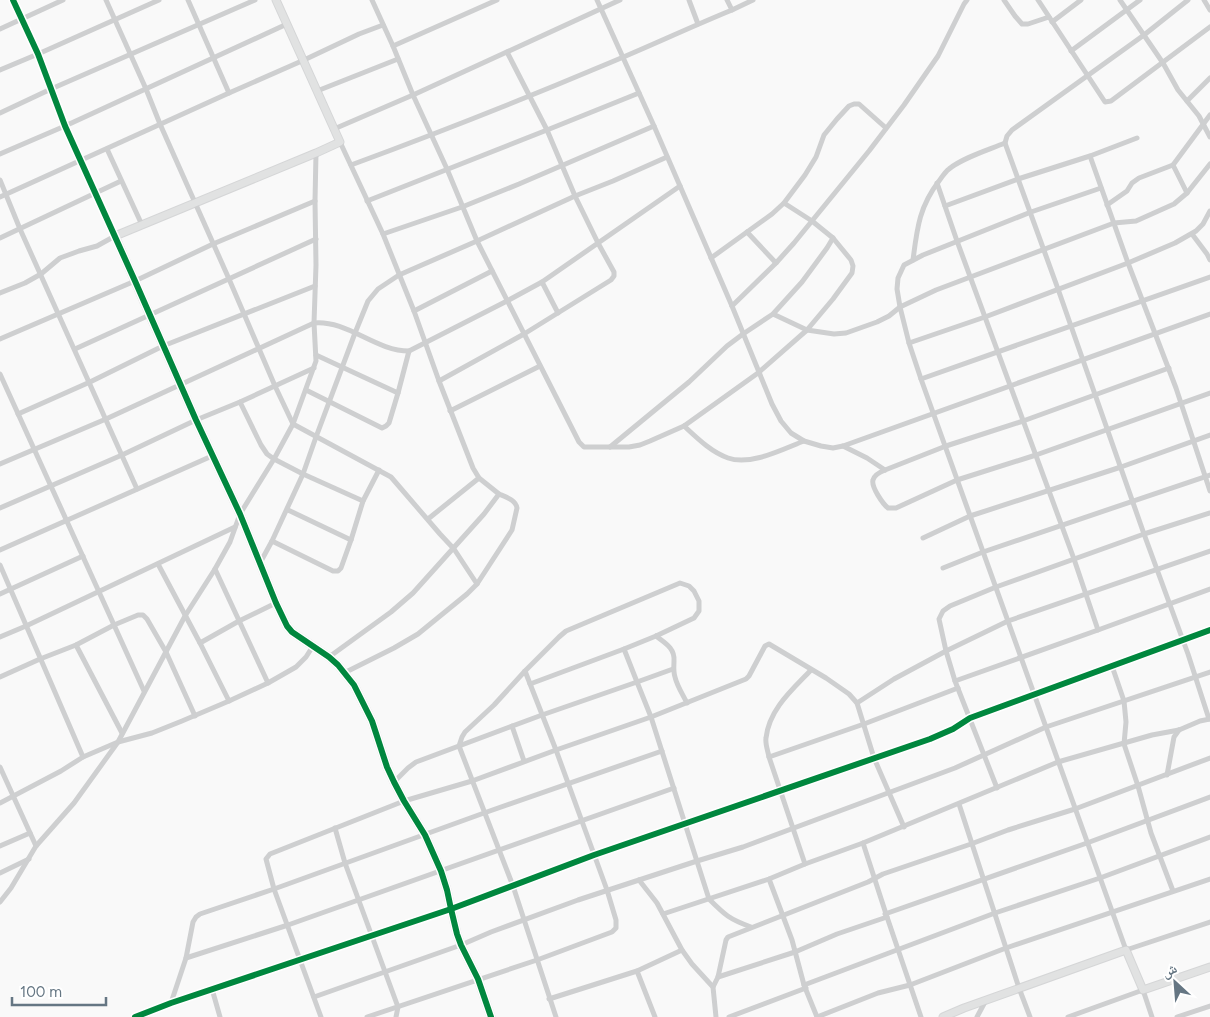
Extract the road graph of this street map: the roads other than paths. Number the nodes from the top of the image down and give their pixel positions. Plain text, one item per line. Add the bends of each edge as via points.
1 (13, 0) edge
2 (63, 0) edge
3 (106, 0) edge
4 (159, 0) edge
5 (188, 0) edge
6 (255, 0) edge
7 (276, 0) edge
8 (373, 0) edge
9 (497, 0) edge
10 (597, 0) edge
11 (620, 0) edge
12 (688, 0) edge
13 (727, 0) edge
14 (753, 0) edge
15 (967, 0) edge
16 (1004, 0) edge
17 (1038, 0) edge
18 (1080, 0) edge
19 (1120, 0) edge
20 (1140, 0) edge
21 (1188, 0) edge
22 (1204, 0) edge
23 (601, 8) junction
24 (732, 10) junction
25 (1127, 10) junction
26 (1210, 10) edge
27 (22, 19) junction
28 (115, 20) junction
29 (1050, 20) junction
30 (287, 24) junction
31 (698, 24) junction
32 (199, 25) junction
33 (383, 25) junction
34 (1210, 27) edge
35 (0, 29) edge
36 (1144, 35) junction
37 (393, 46) junction
38 (1071, 51) junction
39 (507, 52) junction
40 (38, 54) junction
41 (130, 54) junction
42 (623, 57) junction
43 (213, 58) junction
44 (304, 60) junction
45 (398, 60) junction
46 (1163, 63) junction
47 (0, 70) edge
48 (1088, 75) junction
49 (1210, 78) edge
50 (51, 89) junction
51 (146, 89) junction
52 (317, 91) junction
53 (229, 92) junction
54 (639, 93) junction
55 (413, 96) junction
56 (530, 96) junction
57 (1187, 101) junction
58 (0, 113) edge
59 (1210, 115) edge
60 (160, 124) junction
61 (1203, 125) junction
62 (65, 126) junction
63 (654, 126) junction
64 (886, 128) junction
65 (334, 129) junction
66 (547, 130) junction
67 (432, 136) junction
68 (1210, 137) edge
69 (1137, 138) dead end
70 (340, 142) junction
71 (1005, 143) junction
72 (107, 149) junction
73 (0, 154) edge
74 (316, 154) junction
75 (1090, 156) junction
76 (667, 157) junction
77 (80, 161) junction
78 (1210, 164) edge
79 (351, 165) junction
80 (562, 165) junction
81 (1173, 165) junction
82 (447, 169) junction
83 (1018, 179) junction
84 (0, 180) edge
85 (122, 181) junction
86 (937, 183) junction
87 (680, 186) junction
88 (1101, 188) junction
89 (94, 193) junction
90 (1187, 193) junction
91 (3, 196) edge
92 (575, 196) junction
93 (367, 201) junction
94 (315, 202) junction
95 (195, 203) junction
96 (784, 203) junction
97 (1107, 205) junction
98 (945, 206) junction
99 (462, 207) junction
100 (1210, 211) edge
101 (1031, 212) junction
102 (812, 221) junction
103 (1114, 223) junction
104 (142, 225) junction
105 (20, 229) junction
106 (747, 232) junction
107 (383, 234) junction
108 (1192, 234) junction
109 (115, 236) junction
110 (0, 238) edge
111 (833, 238) junction
112 (316, 239) junction
113 (477, 241) junction
114 (957, 242) junction
115 (598, 243) junction
116 (213, 244) junction
117 (1044, 250) junction
118 (711, 258) junction
119 (913, 260) junction
120 (1210, 260) edge
121 (776, 263) junction
122 (1128, 263) junction
123 (492, 271) junction
124 (41, 274) junction
125 (400, 275) junction
126 (970, 277) junction
127 (1210, 277) edge
128 (229, 279) junction
129 (135, 281) junction
130 (542, 282) junction
131 (315, 286) junction
132 (1058, 289) junction
133 (0, 292) edge
134 (1143, 300) junction
135 (508, 301) junction
136 (732, 306) junction
137 (900, 307) junction
138 (414, 311) junction
139 (558, 313) junction
140 (58, 314) junction
141 (150, 314) junction
142 (244, 314) junction
143 (773, 314) junction
144 (1210, 314) edge
145 (985, 317) junction
146 (314, 323) junction
147 (1071, 325) junction
148 (807, 330) junction
149 (355, 333) junction
150 (1156, 333) junction
151 (524, 334) junction
152 (743, 334) junction
153 (0, 339) edge
154 (426, 342) junction
155 (909, 343) junction
156 (163, 346) junction
157 (75, 348) junction
158 (259, 349) junction
159 (409, 351) junction
160 (997, 351) junction
161 (316, 355) junction
162 (1083, 359) junction
163 (342, 366) junction
164 (540, 366) junction
165 (314, 368) junction
166 (1169, 368) junction
167 (758, 372) junction
168 (0, 374) edge
169 (921, 379) junction
170 (1, 381) edge
171 (439, 381) junction
172 (90, 382) junction
173 (180, 385) junction
174 (275, 386) junction
175 (1010, 386) junction
176 (306, 390) junction
177 (398, 393) junction
178 (1210, 393) edge
179 (1096, 394) junction
180 (240, 402) junction
181 (330, 402) junction
182 (1181, 403) junction
183 (450, 411) junction
184 (933, 413) junction
185 (18, 414) junction
186 (106, 419) junction
187 (196, 420) junction
188 (1023, 422) junction
189 (293, 424) junction
190 (684, 426) junction
191 (1108, 429) junction
192 (1210, 435) edge
193 (316, 437) junction
194 (804, 441) junction
195 (1193, 441) junction
196 (844, 446) junction
197 (946, 446) junction
198 (610, 447) junction
199 (34, 449) junction
200 (122, 455) junction
201 (1036, 455) junction
202 (212, 456) junction
203 (274, 459) junction
204 (0, 464) edge
205 (1121, 467) junction
206 (380, 470) junction
207 (885, 470) junction
208 (303, 474) junction
209 (1208, 476) edge
210 (479, 478) junction
211 (958, 480) junction
212 (51, 486) junction
213 (138, 489) junction
214 (1048, 491) junction
215 (1210, 491) edge
216 (499, 494) junction
217 (363, 500) junction
218 (1133, 502) junction
219 (0, 508) edge
220 (288, 510) junction
221 (1210, 513) edge
222 (240, 514) junction
223 (970, 516) junction
224 (428, 519) junction
225 (66, 520) junction
226 (1061, 526) junction
227 (235, 528) junction
228 (1144, 534) junction
229 (922, 538) dead end
230 (351, 540) junction
231 (272, 541) junction
232 (454, 549) junction
233 (0, 550) edge
234 (1210, 551) edge
235 (983, 552) junction
236 (83, 556) junction
237 (1074, 560) junction
238 (259, 563) junction
239 (158, 564) junction
240 (0, 565) edge
241 (943, 568) dead end
242 (215, 569) junction
243 (1157, 569) junction
244 (477, 584) junction
245 (996, 588) junction
246 (10, 589) junction
247 (1210, 589) edge
248 (99, 592) junction
249 (0, 594) edge
250 (1085, 594) junction
251 (276, 603) junction
252 (1169, 604) junction
253 (185, 616) junction
254 (240, 621) junction
255 (1008, 621) junction
256 (114, 625) junction
257 (26, 626) junction
258 (1098, 630) junction
259 (1210, 630) edge
260 (656, 636) junction
261 (0, 637) edge
262 (1182, 640) junction
263 (200, 643) junction
264 (76, 645) junction
265 (312, 646) junction
266 (624, 649) junction
267 (946, 651) junction
268 (166, 652) junction
269 (329, 657) junction
270 (1021, 658) junction
271 (40, 659) junction
272 (1112, 666) junction
273 (673, 668) junction
274 (811, 670) junction
275 (344, 672) junction
276 (525, 672) junction
277 (1210, 672) edge
278 (0, 677) edge
279 (1196, 677) junction
280 (955, 681) junction
281 (637, 682) junction
282 (268, 683) junction
283 (530, 684) junction
284 (958, 688) junction
285 (144, 691) junction
286 (1034, 694) junction
287 (229, 701) junction
288 (1124, 701) junction
289 (687, 703) junction
290 (857, 703) junction
291 (542, 715) junction
292 (195, 716) junction
293 (650, 717) junction
294 (970, 718) junction
295 (1209, 719) edge
296 (864, 724) junction
297 (512, 726) junction
298 (1046, 727) junction
299 (1179, 730) junction
300 (122, 733) junction
301 (118, 742) junction
302 (1124, 744) junction
303 (459, 746) junction
304 (556, 750) junction
305 (662, 751) junction
306 (984, 756) junction
307 (83, 757) junction
308 (769, 757) junction
309 (874, 758) junction
310 (1210, 758) edge
311 (524, 761) junction
312 (1058, 762) junction
313 (0, 768) edge
314 (1167, 775) junction
315 (472, 781) junction
316 (394, 782) junction
317 (568, 784) junction
318 (1138, 786) junction
319 (674, 788) junction
320 (997, 788) junction
321 (780, 791) junction
322 (888, 793) junction
323 (13, 797) junction
324 (1210, 797) edge
325 (404, 801) junction
326 (0, 802) edge
327 (959, 804) junction
328 (1075, 810) junction
329 (484, 813) junction
330 (1147, 820) junction
331 (581, 821) junction
332 (686, 824) junction
333 (904, 827) junction
334 (335, 828) junction
335 (793, 829) junction
336 (30, 833) junction
337 (425, 835) junction
338 (1210, 837) edge
339 (863, 843) junction
340 (1087, 843) junction
341 (971, 844) junction
342 (0, 846) edge
343 (36, 846) junction
344 (499, 851) junction
345 (594, 855) junction
346 (1160, 855) junction
347 (29, 859) junction
348 (697, 861) junction
349 (345, 864) junction
350 (805, 864) junction
351 (441, 871) junction
352 (0, 873) edge
353 (874, 878) junction
354 (1100, 878) junction
355 (768, 879) junction
356 (984, 879) junction
357 (1210, 879) edge
358 (639, 880) junction
359 (513, 886) junction
360 (274, 889) junction
361 (607, 890) junction
362 (1173, 891) junction
363 (709, 899) junction
364 (358, 900) junction
365 (0, 902) edge
366 (450, 909) junction
367 (1112, 912) junction
368 (995, 913) junction
369 (663, 914) junction
370 (886, 915) junction
371 (782, 916) junction
372 (524, 920) junction
373 (1210, 922) edge
374 (288, 925) junction
375 (751, 927) junction
376 (372, 936) junction
377 (461, 945) junction
378 (1006, 948) junction
379 (682, 950) junction
380 (898, 950) junction
381 (1126, 950) junction
382 (795, 952) junction
383 (186, 958) junction
384 (300, 960) junction
385 (537, 960) junction
386 (1210, 967) edge
387 (385, 971) junction
388 (637, 971) junction
389 (718, 977) junction
390 (478, 979) junction
391 (910, 985) junction
392 (805, 986) junction
393 (713, 987) junction
394 (1019, 988) junction
395 (212, 989) junction
396 (1143, 990) junction
397 (314, 997) junction
398 (549, 1000) junction
399 (986, 1000) junction
400 (171, 1003) junction
401 (1210, 1006) edge
402 (398, 1007) junction
403 (136, 1017) edge
404 (220, 1017) edge
405 (321, 1017) edge
406 (367, 1017) edge
407 (396, 1017) edge
408 (491, 1017) edge
409 (556, 1017) edge
410 (654, 1017) edge
411 (716, 1017) edge
412 (729, 1017) edge
413 (817, 1017) edge
414 (921, 1017) edge
415 (943, 1017) edge
416 (977, 1017) edge
417 (1030, 1017) edge
418 (1068, 1017) edge
419 (1152, 1017) edge
420 (1177, 1017) edge

1 - 27 street
2 - 27 street
3 - 28 street
4 - 28 street
5 - 32 street
6 - 32 street
7 - 30 street
8 - 33 street
9 - 37 street
10 - 23 street
11 - 23 street
12 - 31 street
13 - 24 street
14 - 24 street
15 - 64 street via 938,56
16 - 29 street via 1022,24
17 - 29 street
18 - 29 street
19 - 25 street
20 - 25 street
21 - 36 street
22 - 26 street
23 - 39 street
23 - 42 street
24 - 31 street
25 - 36 street
25 - 38 street
27 - 35 street
27 - 40 street
28 - 40 street
28 - 41 street
29 - 38 street
30 - 43 street
30 - 44 street
31 - 42 street
32 - 41 street
32 - 43 street
33 - 37 street
33 - 44 street
34 - 46 street
36 - 46 street
36 - 48 street
37 - 45 street
38 - 48 street
39 - 55 street
39 - 56 street
40 - 47 street
40 - 50 street
41 - 50 street
41 - 51 street
42 - 54 street
42 - 56 street
43 - 51 street
43 - 53 street
44 - 52 street
44 - 53 street
45 - 52 street
45 - 55 street
46 - 48 street via 1111,102 1105,102
46 - 57 street
48 - 71 street via 1012,130
49 - 57 street
50 - 58 street
50 - 62 street
51 - 60 street
51 - 62 street
52 - 65 street
53 - 60 street
54 - 63 street
54 - 66 street
55 - 65 street
55 - 67 street
56 - 66 street
56 - 67 street
57 - 61 street
59 - 61 street
60 - 72 street
60 - 95 street
61 - 68 street
61 - 81 street
62 - 73 street
62 - 77 street
63 - 76 street
63 - 80 street
64 - 96 street via 859,104 849,106 824,135 816,157
64 - 102 street
65 - 70 street
66 - 80 street
66 - 82 street
67 - 79 street
67 - 82 street
69 - 75 street
70 - 74 street
70 - 79 street
71 - 83 street
71 - 86 street via 954,165
72 - 77 street
72 - 85 street
74 - 94 street
74 - 95 street
75 - 83 street
75 - 88 street
76 - 87 street
76 - 92 street
77 - 89 street
77 - 91 street
78 - 90 street
79 - 93 street
80 - 92 street
80 - 99 street
81 - 90 street
81 - 97 street via 1135,180 1127,191
82 - 93 street
82 - 99 street
83 - 98 street
83 - 101 street
84 - 91 street
85 - 89 street
85 - 104 street
86 - 98 street
86 - 119 street via 922,209
87 - 115 street
87 - 118 street
88 - 97 street
88 - 101 street
89 - 105 street
89 - 109 street
90 - 103 street via 1174,204 1136,220
91 - 105 street
92 - 113 street
92 - 115 street
93 - 107 street
94 - 112 street
94 - 116 street
95 - 104 street
95 - 116 street
96 - 102 street
96 - 106 street
97 - 103 street
98 - 114 street
99 - 107 street
99 - 113 street
100 - 108 street
101 - 114 street
101 - 117 street
102 - 111 street
102 - 121 street
103 - 117 street
103 - 122 street
104 - 109 street
105 - 110 street
105 - 124 street
106 - 118 street
106 - 121 street
107 - 125 street
108 - 120 street
108 - 122 street
109 - 124 street via 97,246 60,258
109 - 129 street
111 - 143 street via 802,282
111 - 148 street via 851,260 852,273
112 - 128 street
112 - 131 street
113 - 123 street
113 - 125 street
114 - 119 street
114 - 126 street
115 - 130 street
115 - 139 street via 614,276
116 - 128 street
116 - 129 street
117 - 126 street
117 - 132 street
118 - 136 street
119 - 137 street via 904,265 898,278
121 - 136 street
122 - 132 street
122 - 134 street
123 - 135 street
123 - 138 street
124 - 133 street via 25,284
124 - 140 street
125 - 138 street
125 - 149 street via 378,289 368,302
126 - 137 street
126 - 145 street
127 - 134 street
128 - 141 street
128 - 142 street
129 - 140 street
129 - 141 street
130 - 135 street
130 - 139 street
131 - 142 street
131 - 146 street
132 - 145 street
132 - 147 street
134 - 147 street
134 - 150 street
135 - 151 street
135 - 154 street
136 - 152 street
137 - 148 street via 877,322 846,333
137 - 155 street
138 - 154 street
139 - 151 street
140 - 153 street
140 - 157 street
141 - 156 street
141 - 157 street
142 - 156 street
142 - 158 street
143 - 148 street
143 - 152 street
144 - 150 street
145 - 155 street
145 - 160 street
146 - 149 street via 330,324
146 - 158 street
146 - 161 street
147 - 160 street
147 - 162 street
148 - 167 street
149 - 159 street via 395,350
149 - 163 street
150 - 162 street
150 - 166 street
151 - 164 street
151 - 171 street
152 - 167 street
152 - 198 street
154 - 159 street
154 - 171 street
155 - 169 street
156 - 172 street
156 - 173 street
157 - 172 street
158 - 173 street
158 - 174 street
159 - 177 street
160 - 169 street
160 - 175 street
161 - 163 street
161 - 165 street
162 - 175 street
162 - 179 street
163 - 177 street
163 - 181 street
164 - 183 street
164 - 198 street via 579,442 584,447
165 - 174 street
165 - 176 street
166 - 179 street
166 - 182 street
167 - 190 street
167 - 194 street via 781,421
168 - 170 street
169 - 184 street
170 - 185 street
171 - 183 street
172 - 185 street
172 - 186 street
173 - 186 street
173 - 187 street
174 - 180 street
174 - 189 street
175 - 184 street
175 - 188 street
176 - 181 street
176 - 189 street
177 - 181 street via 389,423 382,428
178 - 182 street
179 - 188 street
179 - 191 street
180 - 187 street
180 - 203 street via 261,445
181 - 193 street
182 - 191 street
182 - 195 street
183 - 210 street
184 - 196 street
184 - 197 street
185 - 199 street
186 - 199 street
186 - 200 street
187 - 200 street
187 - 202 street
188 - 197 street
188 - 201 street
189 - 193 street
189 - 203 street
190 - 194 street via 718,454 737,460 766,455
190 - 198 street via 640,445
191 - 201 street
191 - 205 street
192 - 195 street
193 - 206 street
193 - 208 street
194 - 196 street via 833,448
195 - 205 street
195 - 209 street
196 - 207 street
197 - 207 street
197 - 211 street
199 - 204 street
199 - 212 street
200 - 212 street
200 - 213 street
201 - 211 street
201 - 214 street
202 - 213 street
202 - 222 street
203 - 208 street
203 - 222 street
205 - 214 street
205 - 218 street
206 - 217 street
206 - 224 street via 396,481
207 - 211 street via 876,475 873,485 888,508 896,508
208 - 217 street
208 - 220 street
209 - 215 street
209 - 218 street
210 - 216 street
210 - 224 street
211 - 223 street
212 - 219 street
212 - 225 street
213 - 225 street
214 - 223 street
214 - 226 street
216 - 232 street
216 - 244 street via 516,504 512,530
217 - 230 street
218 - 226 street
218 - 228 street
220 - 230 street
220 - 231 street
221 - 228 street
222 - 227 street
222 - 238 street
223 - 229 street
223 - 235 street
224 - 232 street
225 - 233 street
225 - 236 street
226 - 235 street
226 - 237 street
227 - 239 street
227 - 242 street
228 - 237 street
228 - 243 street
230 - 231 street via 342,568 338,571
231 - 238 street
232 - 244 street
232 - 269 street via 398,606
234 - 243 street
235 - 241 street
235 - 245 street
236 - 246 street
236 - 248 street
237 - 245 street
237 - 250 street
238 - 251 street
239 - 248 street
239 - 253 street
240 - 246 street
242 - 253 street
242 - 254 street
243 - 250 street
243 - 252 street
244 - 275 street via 418,634
245 - 255 street
245 - 267 street via 943,611 940,619
246 - 249 street
246 - 257 street
247 - 252 street
248 - 256 street
248 - 257 street
250 - 255 street
250 - 258 street
251 - 254 street
251 - 265 street via 292,632
252 - 258 street
252 - 262 street
253 - 263 street
253 - 268 street
254 - 263 street
254 - 282 street
255 - 267 street
255 - 270 street
256 - 264 street
256 - 268 street via 143,615
256 - 285 street
257 - 261 street
257 - 271 street
258 - 270 street
259 - 262 street
260 - 266 street
260 - 273 street via 672,650
260 - 276 street via 694,618 699,611 699,601 689,586 680,583 574,627 559,637
262 - 272 street
262 - 279 street
263 - 287 street
264 - 271 street
264 - 300 street
265 - 269 street
265 - 282 street via 296,667
266 - 281 street
266 - 283 street
267 - 280 street
267 - 290 street
268 - 285 street
268 - 292 street
269 - 275 street
270 - 280 street
270 - 286 street
271 - 278 street
271 - 307 street
272 - 286 street
272 - 288 street
273 - 281 street
273 - 289 street
274 - 289 street via 769,644 746,679
274 - 290 street via 849,694
274 - 308 street via 775,712 766,740
275 - 316 street via 372,721
276 - 283 street
276 - 303 street via 465,732
277 - 279 street
279 - 288 street
279 - 295 street
280 - 284 street
281 - 291 street
281 - 293 street
282 - 287 street
283 - 291 street
284 - 294 street
284 - 296 street
285 - 300 street
286 - 294 street
286 - 298 street
287 - 292 street
288 - 298 street
288 - 302 street
289 - 293 street
290 - 296 street
291 - 297 street
291 - 304 street
292 - 301 street
293 - 304 street
293 - 305 street
294 - 306 street
294 - 309 street via 930,739
295 - 299 street
296 - 308 street
296 - 309 street
297 - 303 street
297 - 311 street
298 - 306 street
298 - 312 street
299 - 302 street
299 - 314 street via 1174,737
300 - 301 street
301 - 307 street
301 - 343 street via 74,803
302 - 312 street
302 - 318 street
303 - 315 street
303 - 316 street via 416,762
304 - 311 street
304 - 317 street
305 - 317 street
305 - 319 street
306 - 320 street
306 - 322 street
307 - 323 street
308 - 321 street
309 - 321 street
309 - 322 street
310 - 314 street
311 - 315 street
312 - 320 street
312 - 328 street
313 - 323 street
314 - 318 street
315 - 325 street
315 - 329 street
316 - 325 street
317 - 329 street
317 - 331 street
318 - 328 street
318 - 330 street
319 - 331 street
319 - 332 street
320 - 327 street
321 - 332 street
321 - 335 street
322 - 333 street
322 - 335 street
323 - 326 street
323 - 336 street
324 - 330 street
325 - 334 street
325 - 337 street
327 - 333 street
327 - 341 street
328 - 340 street
328 - 341 street
329 - 337 street
329 - 344 street
330 - 340 street
330 - 346 street
331 - 344 street
331 - 345 street
332 - 345 street
332 - 348 street
333 - 339 street
334 - 349 street
334 - 360 street via 268,856 266,859
335 - 348 street
335 - 350 street
336 - 342 street
336 - 343 street
337 - 349 street
337 - 351 street
338 - 346 street
339 - 350 street
339 - 353 street
340 - 354 street
340 - 356 street
341 - 353 street
341 - 356 street
343 - 347 street
344 - 351 street
344 - 359 street
345 - 359 street
345 - 361 street
346 - 354 street
346 - 362 street
347 - 352 street
347 - 365 street
348 - 358 street
348 - 363 street
349 - 360 street
349 - 364 street
350 - 355 street
351 - 364 street
351 - 366 street
353 - 370 street
353 - 371 street
354 - 367 street
354 - 368 street
355 - 363 street
355 - 371 street
356 - 368 street
356 - 370 street
357 - 362 street
358 - 361 street
358 - 369 street
359 - 366 street
359 - 372 street
360 - 374 street
360 - 383 street via 196,917
361 - 372 street
361 - 385 street via 616,920 616,928 612,932
362 - 367 street
363 - 369 street
363 - 375 street via 734,921
364 - 374 street
364 - 376 street
366 - 376 street
366 - 377 street
367 - 378 street
367 - 381 street
368 - 378 street
368 - 380 street
369 - 379 street
370 - 380 street
370 - 382 street
371 - 375 street
371 - 382 street
372 - 377 street
372 - 385 street
373 - 381 street
374 - 383 street
374 - 384 street
375 - 389 street via 726,940
376 - 384 street
376 - 387 street
377 - 387 street
377 - 390 street
378 - 391 street
378 - 394 street
379 - 388 street
379 - 393 street
380 - 391 street
380 - 392 street
381 - 394 street
381 - 396 street
382 - 389 street
382 - 392 street
383 - 400 street
384 - 395 street
384 - 397 street
385 - 390 street
385 - 398 street
386 - 396 street
387 - 397 street
387 - 402 street
388 - 398 street
388 - 410 street
389 - 393 street
390 - 402 street
390 - 408 street
391 - 413 street via 878,993
391 - 414 street
392 - 412 street
392 - 413 street
393 - 411 street
394 - 399 street
394 - 417 street
395 - 400 street
395 - 404 street
396 - 418 street
396 - 419 street
397 - 405 street
398 - 409 street
399 - 415 street
399 - 416 street
400 - 403 street
401 - 420 street
402 - 406 street
402 - 407 street

